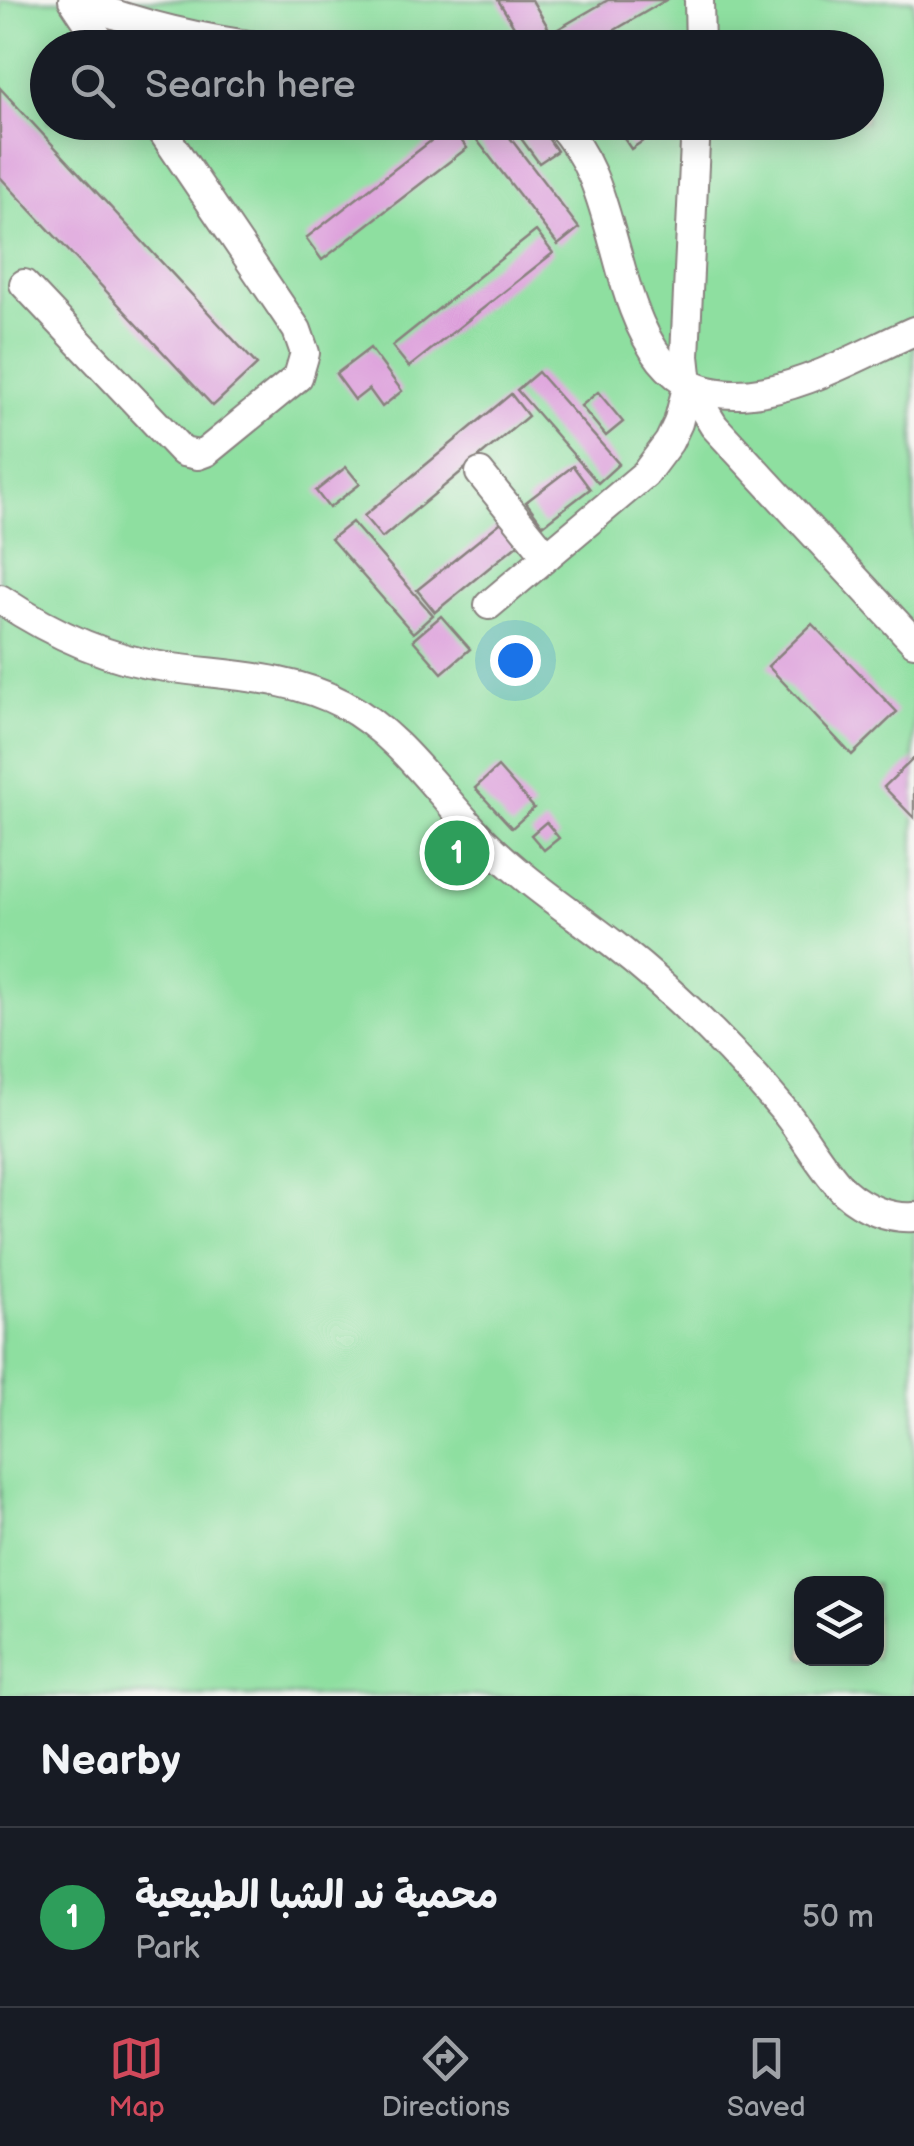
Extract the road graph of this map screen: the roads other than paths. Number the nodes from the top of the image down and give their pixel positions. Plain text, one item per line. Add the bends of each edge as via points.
1 (74, 0) edge
2 (698, 0) edge
3 (93, 30) edge
4 (162, 30) edge
5 (699, 30) edge
6 (168, 140) edge
7 (574, 140) edge
8 (695, 140) edge
9 (24, 284) dead end
10 (914, 332) edge
11 (688, 384) junction
12 (480, 472) dead end
13 (547, 556) junction
14 (0, 599) edge
15 (489, 605) dead end
16 (914, 642) edge
17 (914, 1218) edge

1 - 3 lane
1 - 4 lane
2 - 5 lane
6 - 9 lane via 297,330 306,354 298,378 206,452 191,454
7 - 11 lane via 596,180 642,326 661,359
8 - 11 lane
10 - 11 lane via 754,394 718,395
11 - 13 lane via 678,423 652,466
11 - 16 lane via 714,426
12 - 13 lane
13 - 15 lane
14 - 17 lane via 116,657 298,686 343,704 383,731 522,876 706,1025 846,1192 872,1210

